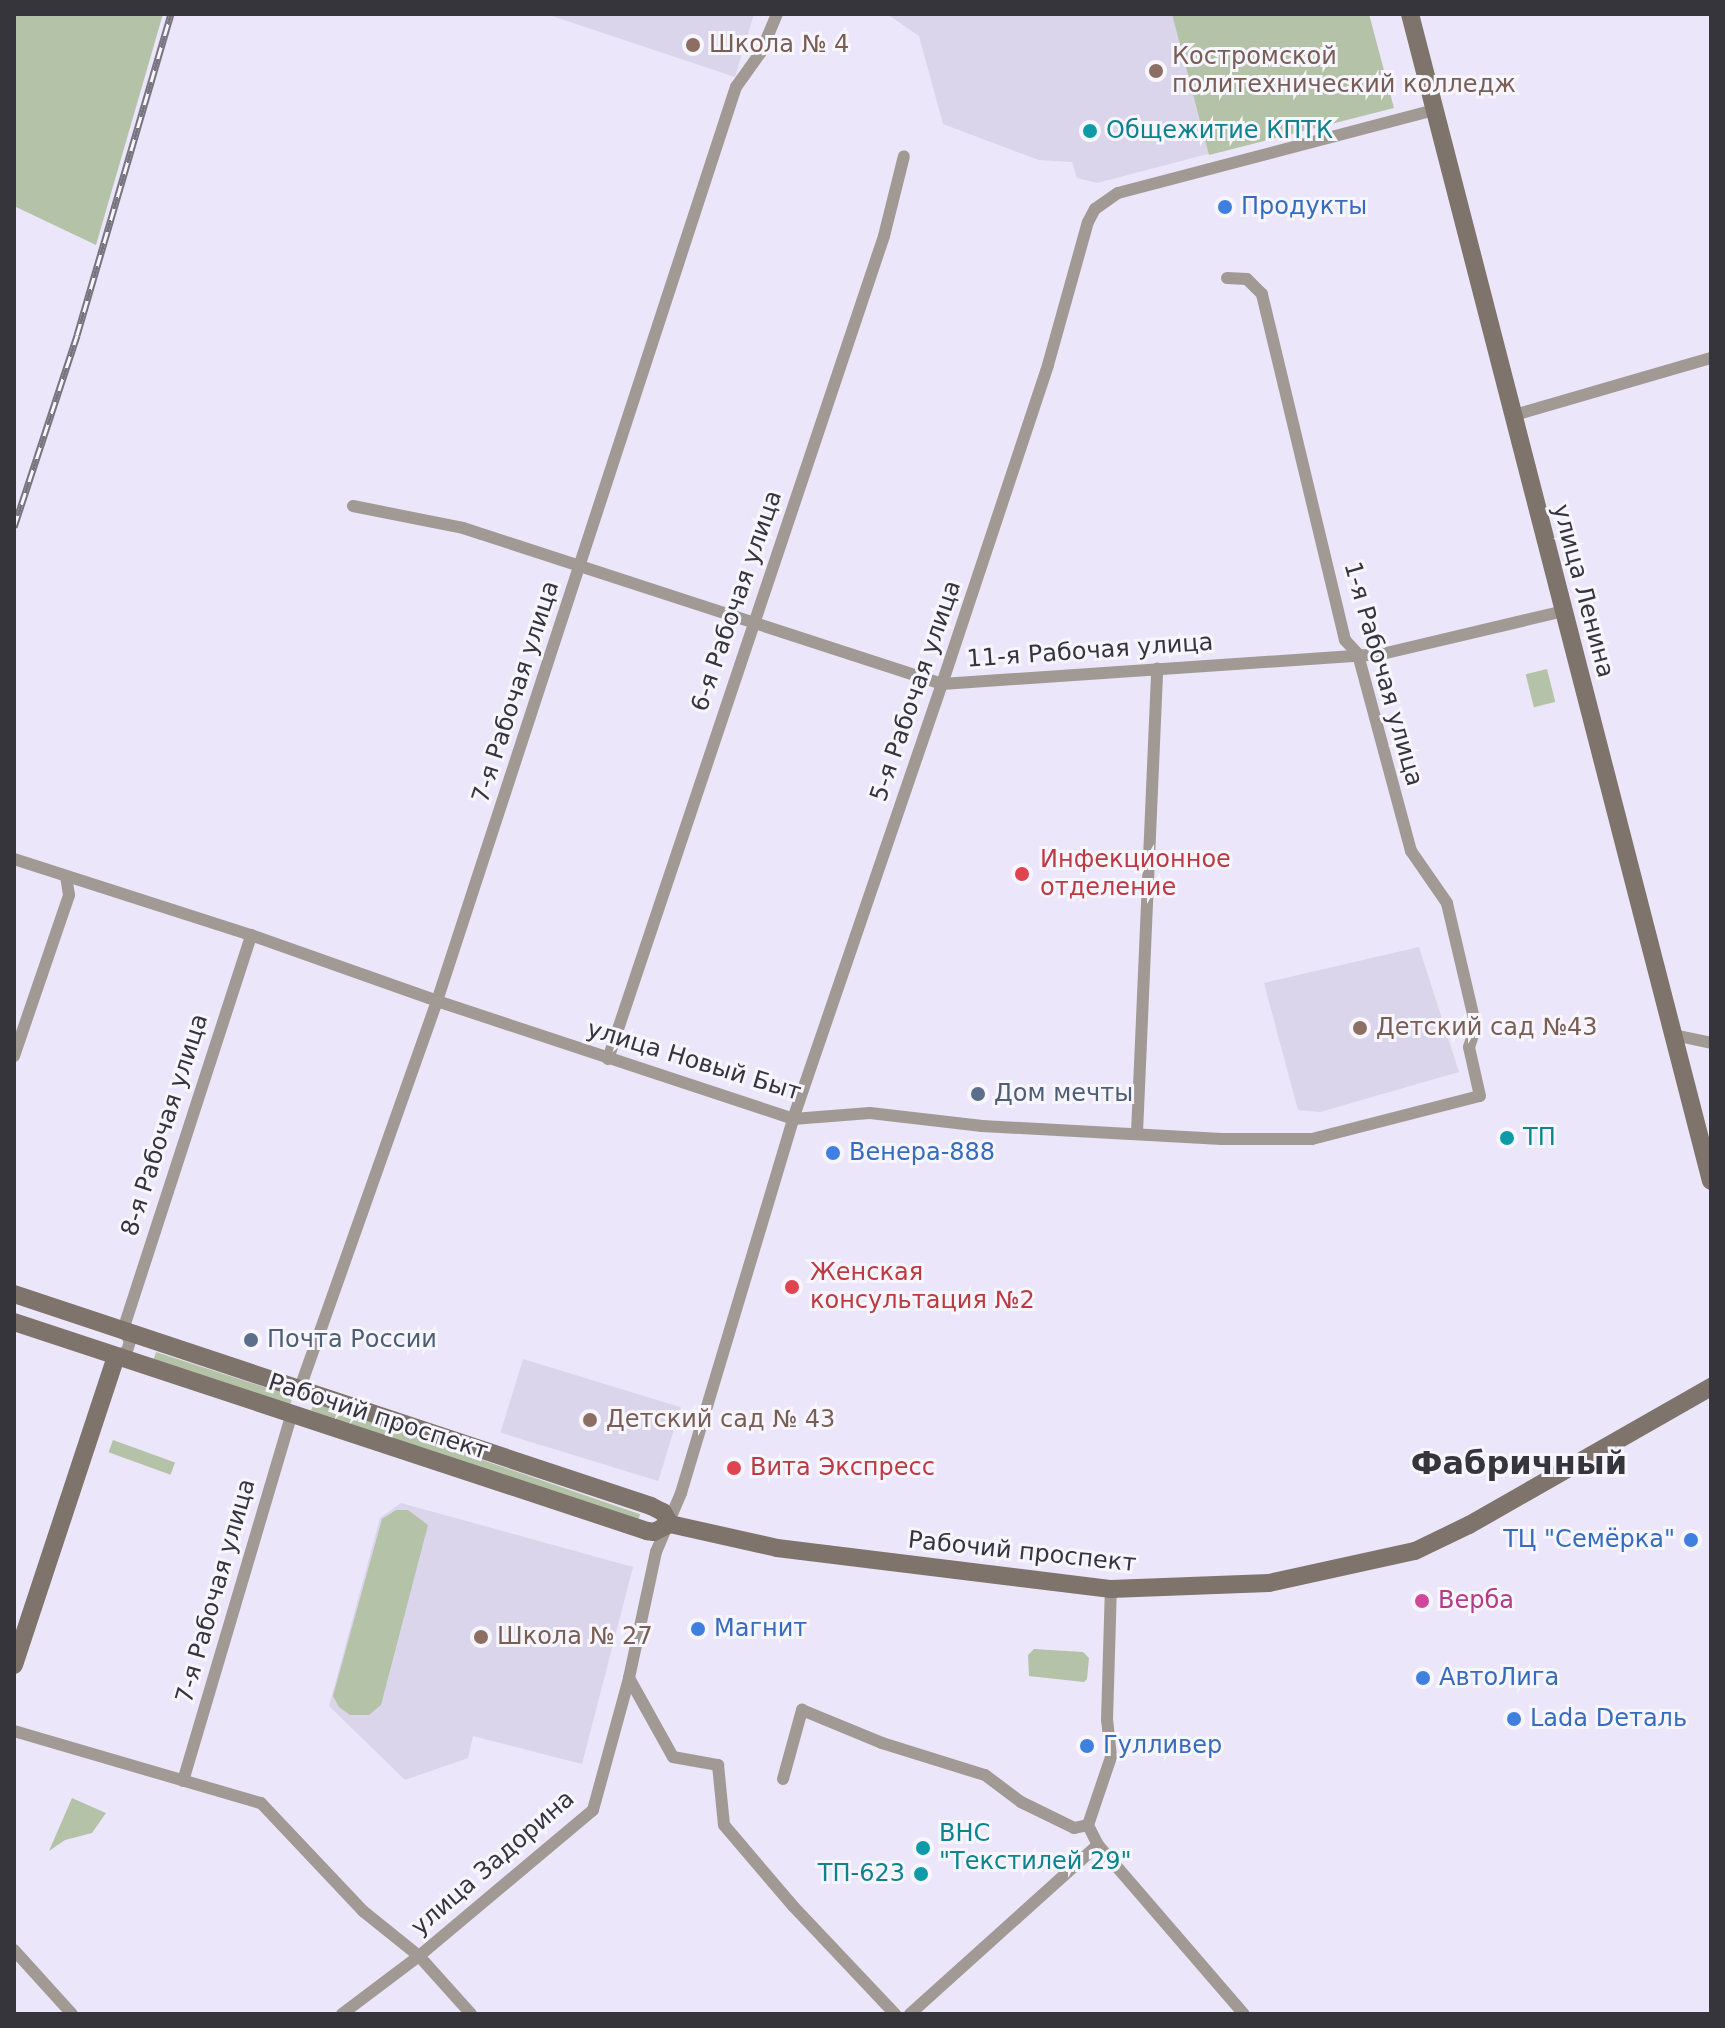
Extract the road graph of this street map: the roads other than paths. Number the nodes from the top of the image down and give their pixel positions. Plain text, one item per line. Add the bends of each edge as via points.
1 (777, 14) edge
2 (1410, 14) edge
3 (1434, 110) junction
4 (904, 156) dead end
5 (1227, 278) dead end
6 (1711, 358) edge
7 (1511, 416) junction
8 (353, 506) dead end
9 (580, 567) junction
10 (1564, 611) junction
11 (753, 622) junction
12 (1358, 654) junction
13 (1157, 668) junction
14 (942, 684) junction
15 (14, 859) edge
16 (66, 876) junction
17 (251, 935) junction
18 (437, 1001) junction
19 (1674, 1035) junction
20 (1711, 1043) edge
21 (14, 1056) edge
22 (608, 1059) junction
23 (1480, 1096) joint
24 (793, 1119) junction
25 (1137, 1133) junction
26 (1711, 1181) edge
27 (14, 1294) edge
28 (14, 1322) edge
29 (116, 1328) junction
30 (108, 1354) junction
31 (1711, 1387) edge
32 (300, 1388) junction
33 (292, 1414) junction
34 (670, 1524) junction
35 (1111, 1589) junction
36 (14, 1665) edge
37 (629, 1678) junction
38 (14, 1731) edge
39 (783, 1779) dead end
40 (183, 1781) junction
41 (1088, 1825) junction
42 (1098, 1845) junction
43 (14, 1950) edge
44 (419, 1956) junction
45 (926, 2009) edge
46 (72, 2014) edge
47 (342, 2014) edge
48 (471, 2014) edge
49 (895, 2014) edge
50 (910, 2014) edge
51 (1244, 2014) edge

1 - 9 street, 7-я Рабочая улица via 761,52 736,87
2 - 3 street, улица Ленина
3 - 7 street, улица Ленина
3 - 14 street, 5-я Рабочая улица via 1118,193 1095,209
4 - 11 street, 6-я Рабочая улица via 884,236
5 - 12 street, 1-я Рабочая улица via 1247,279 1262,294 1345,640
6 - 7 street
7 - 10 street, улица Ленина
8 - 9 street, 11-я Рабочая улица via 463,528
9 - 11 street, 11-я Рабочая улица
9 - 18 street, 7-я Рабочая улица
10 - 12 street, 11-я Рабочая улица via 1382,654
10 - 19 street, улица Ленина
11 - 14 street, 11-я Рабочая улица
11 - 22 street, 6-я Рабочая улица
12 - 13 street, 11-я Рабочая улица
12 - 23 street, 1-я Рабочая улица via 1411,851 1447,903 1476,1027 1469,1047
13 - 14 street, 11-я Рабочая улица
13 - 25 street
14 - 24 street, 5-я Рабочая улица
15 - 16 street, улица Новый Быт
16 - 17 street, улица Новый Быт
16 - 21 street via 69,895
17 - 18 street, улица Новый Быт
17 - 29 street, 8-я Рабочая улица
18 - 22 street, улица Новый Быт
18 - 32 street, 7-я Рабочая улица
19 - 20 street
19 - 26 street, улица Ленина
22 - 24 street, улица Новый Быт
23 - 25 street, улица Новый Быт via 1312,1139
24 - 25 street, улица Новый Быт via 870,1113 982,1126
24 - 34 street, 5-я Рабочая улица
27 - 29 street, Рабочий проспект
28 - 30 street, Рабочий проспект
29 - 30 street via 130,1341 127,1351
29 - 30 street via 97,1330 94,1339
29 - 32 street, Рабочий проспект
30 - 33 street, Рабочий проспект
30 - 36 street
31 - 35 street, Рабочий проспект via 1415,1551 1269,1583
32 - 34 street, Рабочий проспект via 651,1506
33 - 34 street, Рабочий проспект via 647,1531
33 - 40 street, 7-я Рабочая улица
34 - 35 street, Рабочий проспект via 817,1554
34 - 37 street, улица Задорина via 656,1552
35 - 41 street via 1111,1757
37 - 44 street, улица Задорина via 593,1810
37 - 49 street via 673,1757 718,1765 724,1825
38 - 40 street
39 - 41 street via 802,1710 882,1743 985,1775 1021,1802 1074,1828
40 - 44 street via 267,1807 363,1911
41 - 42 street
42 - 45 street
42 - 51 street
43 - 46 street
44 - 47 street, улица Задорина
44 - 48 street
45 - 50 street

